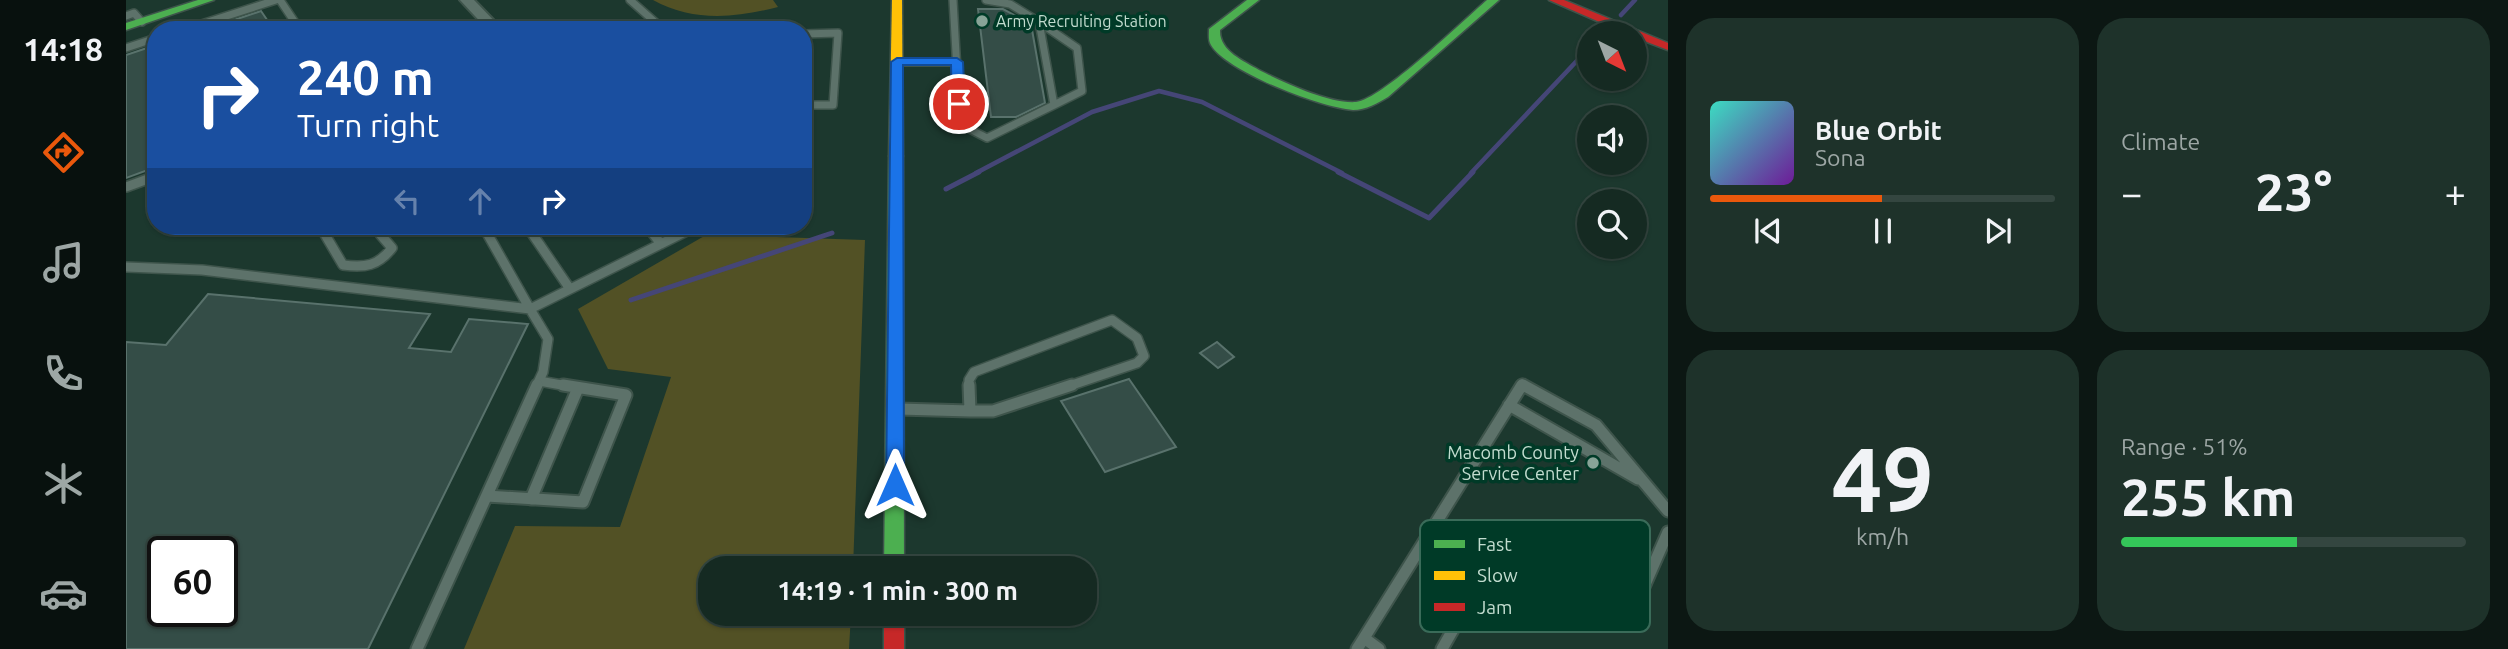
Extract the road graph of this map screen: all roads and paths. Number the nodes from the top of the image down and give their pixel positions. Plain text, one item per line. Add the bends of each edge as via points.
1 (209, 0) edge
2 (278, 0) edge
3 (467, 0) edge
4 (630, 0) edge
5 (897, 0) edge
6 (953, 0) edge
7 (986, 0) edge
8 (1254, 0) edge
9 (1494, 0) edge
10 (1554, 0) edge
11 (126, 16) edge
12 (212, 21) edge
13 (293, 21) edge
14 (487, 21) edge
15 (654, 21) edge
16 (1039, 22) junction
17 (134, 25) edge
18 (812, 34) edge
19 (147, 41) edge
20 (1668, 47) edge
21 (126, 48) edge
22 (897, 62) junction
23 (957, 62) junction
24 (812, 105) edge
25 (1055, 105) junction
26 (147, 179) edge
27 (126, 187) edge
28 (325, 235) edge
29 (382, 235) edge
30 (488, 235) edge
31 (533, 235) edge
32 (654, 235) edge
33 (679, 235) edge
34 (661, 244) junction
35 (126, 267) edge
36 (570, 289) junction
37 (530, 309) junction
38 (539, 381) junction
39 (578, 388) junction
40 (1509, 405) junction
41 (895, 409) junction
42 (970, 411) junction
43 (1644, 483) junction
44 (487, 496) junction
45 (531, 499) junction
46 (1668, 511) edge
47 (1438, 520) edge
48 (1668, 532) edge
49 (1420, 549) edge
50 (894, 556) edge
51 (1650, 573) edge
52 (894, 626) edge
53 (1452, 632) edge
54 (1361, 644) edge
55 (417, 649) edge
56 (894, 649) edge
57 (1378, 649) edge
58 (1442, 649) edge

1 - 17 street
2 - 12 lane
2 - 13 lane
3 - 14 street
4 - 15 lane
5 - 22 street
6 - 23 lane
7 - 16 lane via 1010,4
8 - 9 street via 1218,24 1213,33 1220,48 1306,94 1343,105 1368,103 1398,83
10 - 20 street
11 - 17 lane via 134,13
16 - 25 lane
16 - 25 lane via 1077,48 1082,91
18 - 24 lane via 838,33 833,105
19 - 21 lane
22 - 23 lane
22 - 41 street
23 - 25 lane via 960,124 987,138
26 - 27 lane
28 - 29 lane via 343,265 366,269 383,260 392,248
30 - 37 lane
31 - 36 lane
32 - 34 lane
33 - 34 lane
34 - 36 lane
35 - 37 lane via 202,270
36 - 37 lane
37 - 38 lane via 548,339
38 - 39 lane
38 - 44 lane
39 - 45 lane
39 - 45 lane via 626,395 583,502
40 - 43 lane
40 - 43 lane via 1522,384 1596,425
40 - 47 lane
41 - 42 lane
41 - 50 street
42 - 42 lane via 993,411 1137,363 1144,356 1143,345 1129,329 1112,320 974,372 969,380
43 - 46 lane
44 - 45 lane
44 - 55 lane
48 - 51 lane
49 - 54 lane
52 - 56 street
53 - 58 lane
54 - 57 lane

